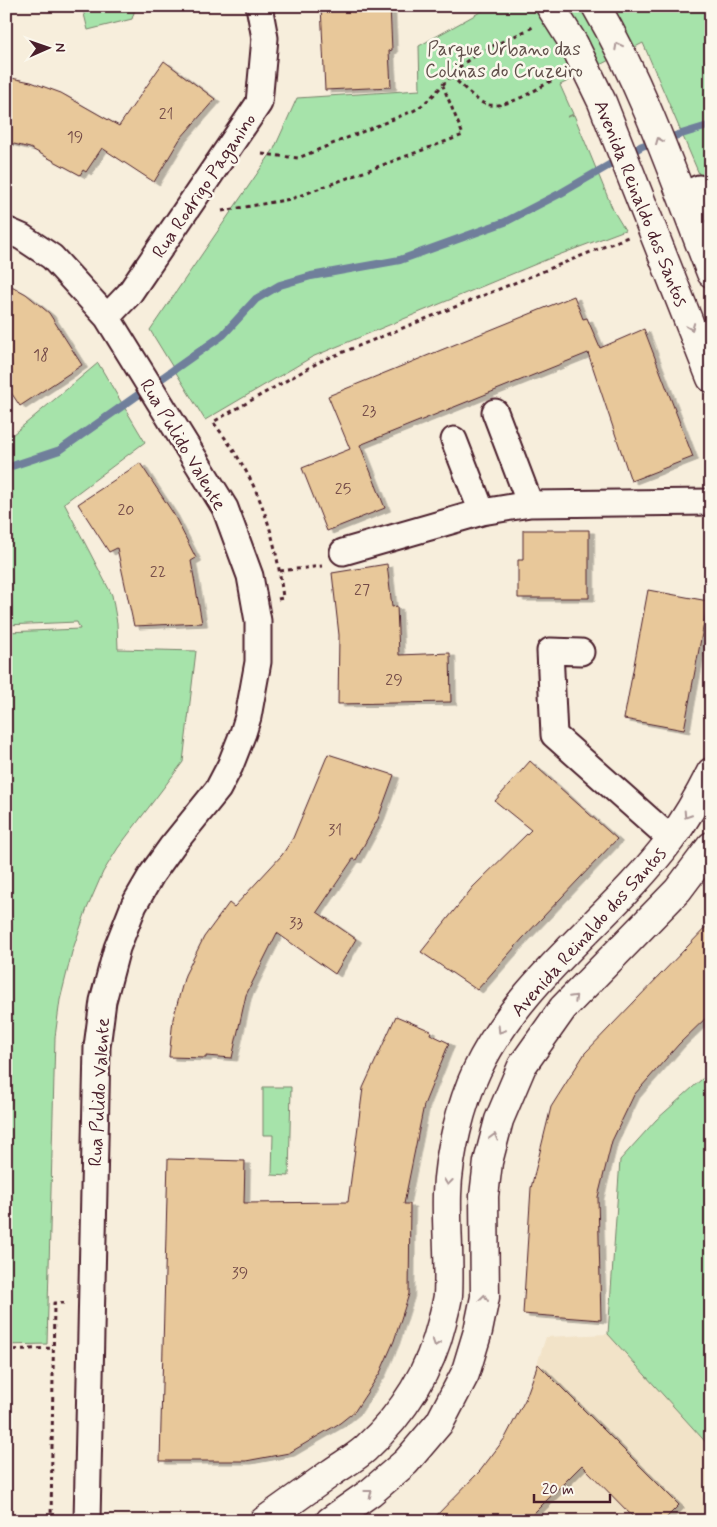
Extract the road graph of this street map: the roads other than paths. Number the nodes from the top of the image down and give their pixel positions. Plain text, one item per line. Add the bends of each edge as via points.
1 (259, 6) edge
2 (596, 6) edge
3 (543, 16) edge
4 (679, 191) junction
5 (711, 207) edge
6 (6, 230) edge
7 (711, 273) edge
8 (107, 317) junction
9 (711, 378) edge
10 (495, 412) dead end
11 (454, 440) dead end
12 (711, 502) edge
13 (530, 504) junction
14 (482, 512) junction
15 (343, 552) road end
16 (581, 652) dead end
17 (711, 772) edge
18 (671, 839) junction
19 (709, 855) edge
20 (86, 1521) edge
21 (264, 1521) edge
22 (330, 1521) edge

1 - 8 street, Rua Rodrigo Paganino via 265,38 259,103 129,294
4 -> 2 main road, Avenida Reinaldo dos Santos via 637,86
3 -> 9 main road, Avenida Reinaldo dos Santos via 574,44 602,102
4 - 5 street via 699,188 708,208
4 - 7 main road, Avenida Reinaldo dos Santos
6 - 8 street via 52,257
8 - 20 street, Rua Pulido Valente via 225,508 250,576 258,621 258,662 248,717 230,766 218,789 167,853 134,905 117,948 103,1001 97,1047
10 - 13 street
11 - 14 street
12 - 13 street
13 - 14 street
14 - 15 street
16 - 18 street via 550,651 554,734
17 -> 18 main road, Avenida Reinaldo dos Santos via 698,799
18 -> 21 main road, Avenida Reinaldo dos Santos via 519,1002 477,1071 460,1118 450,1165 447,1192 448,1297 437,1342 420,1380 402,1410 364,1450
22 -> 19 main road, Avenida Reinaldo dos Santos via 406,1462 440,1422 466,1374 485,1297 484,1196 488,1162 499,1120 522,1066 563,1008

